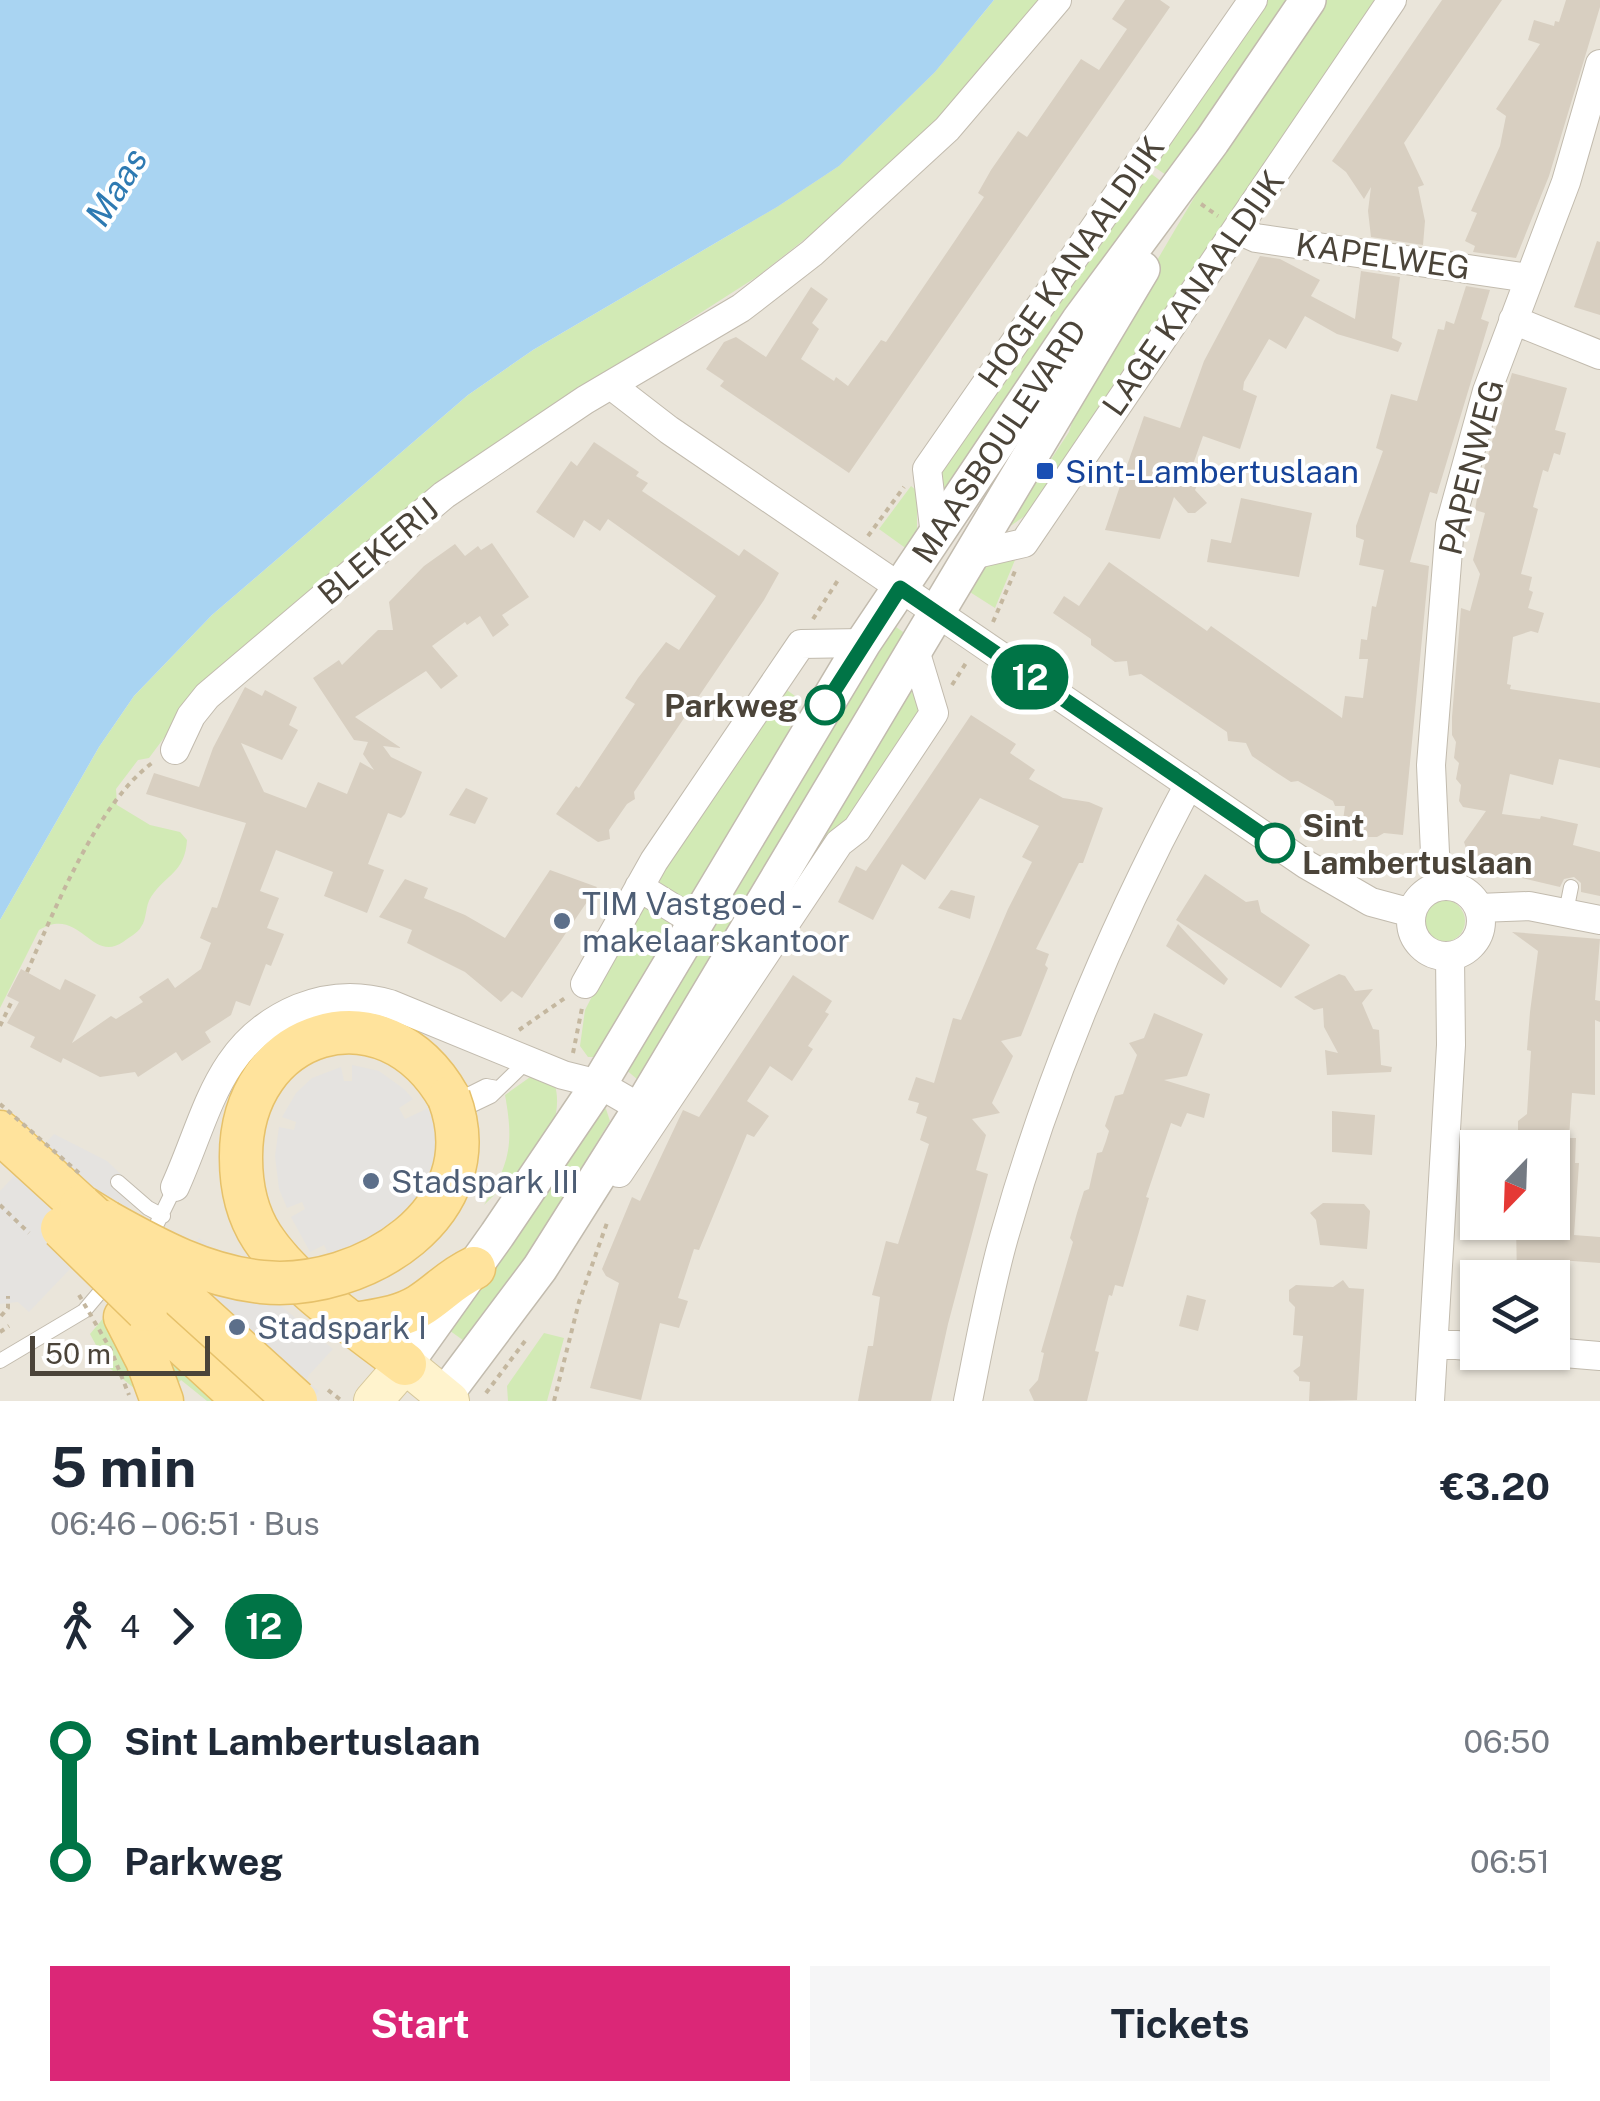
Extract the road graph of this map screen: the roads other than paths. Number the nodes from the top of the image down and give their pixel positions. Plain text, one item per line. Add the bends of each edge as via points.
1 (1057, 0) edge
2 (1253, 0) edge
3 (1308, 0) edge
4 (1392, 0) edge
5 (1599, 68) edge
6 (1212, 141) junction
7 (1238, 230) junction
8 (1529, 278) junction
9 (1513, 320) junction
10 (1600, 355) edge
11 (612, 386) junction
12 (935, 535) junction
13 (972, 555) junction
14 (900, 588) junction
15 (937, 614) junction
16 (863, 643) junction
17 (915, 650) junction
18 (175, 750) road end
19 (1189, 784) junction
20 (1441, 886) junction
21 (638, 887) junction
22 (1479, 908) junction
23 (1412, 913) junction
24 (1600, 920) edge
25 (694, 921) junction
26 (1450, 956) junction
27 (582, 986) road end
28 (528, 1060) junction
29 (585, 1074) junction
30 (460, 1101) junction
31 (649, 1113) junction
32 (0, 1132) edge
33 (0, 1170) edge
34 (175, 1179) joint
35 (118, 1182) dead end
36 (163, 1216) junction
37 (59, 1223) junction
38 (474, 1268) junction
39 (354, 1324) junction
40 (1435, 1342) junction
41 (1460, 1345) edge
42 (1570, 1354) edge
43 (1600, 1356) edge
44 (0, 1361) edge
45 (444, 1393) edge
46 (146, 1398) edge
47 (245, 1401) edge
48 (296, 1401) edge
49 (373, 1401) edge
50 (968, 1401) edge
51 (1430, 1401) edge

1 - 11 street, BLEKERIJ via 947,129 812,253 740,308
2 - 12 street, HOGE KANAALDIJK via 927,468
3 - 6 street, MAASBOULEVARD
4 - 7 street, LAGE KANAALDIJK
5 - 8 street, PAPENWEG
6 - 12 street, MAASBOULEVARD
6 - 13 street, MAASBOULEVARD
7 - 8 street, KAPELWEG
7 - 13 street, LAGE KANAALDIJK via 1024,543
8 - 9 street, PAPENWEG
9 - 10 street
9 - 20 street, PAPENWEG via 1450,525 1432,765
11 - 14 street
11 - 18 street, BLEKERIJ via 444,495 207,696
12 - 14 street, MAASBOULEVARD
13 - 15 street, MAASBOULEVARD
14 - 15 street
14 - 16 street, MAASBOULEVARD
15 - 17 street, MAASBOULEVARD
15 - 19 street
16 - 21 street via 801,644
16 - 25 street, MAASBOULEVARD
17 - 31 street, MAASBOULEVARD
17 - 31 street via 934,713
19 - 23 street via 1354,894
19 - 50 street via 1102,962 1038,1131 1003,1239
20 - 22 street via 1465,892
20 - 23 street via 1422,895
21 - 25 street
21 - 27 street
22 - 24 street via 1569,899
22 - 26 street via 1475,941
23 - 26 street via 1424,948
25 - 29 street, MAASBOULEVARD
26 - 40 street
28 - 29 street via 563,1075
28 - 30 lane via 490,1096
28 - 34 street via 377,1000 310,1004 271,1022 237,1052
29 - 31 street
29 - 38 street, MAASBOULEVARD
30 - 37 main road, bridge via 458,1153 439,1205 397,1246 339,1273 286,1283 218,1274
30 - 39 main road via 408,1050 366,1033 343,1032 310,1039 285,1054 249,1103 241,1163 255,1224 272,1250
31 - 45 street, MAASBOULEVARD
32 - 37 main road
33 - 37 main road
34 - 36 lane
35 - 36 lane
36 - 44 lane via 84,1310
37 - 46 main road, bridge via 147,1360
37 - 47 main road, bridge
37 - 48 main road, bridge
38 - 39 main road via 409,1311
38 - 45 street, MAASBOULEVARD
39 - 45 main road
40 - 41 street
40 - 51 street
42 - 43 street
45 - 49 main road, MAASBOULEVARD

